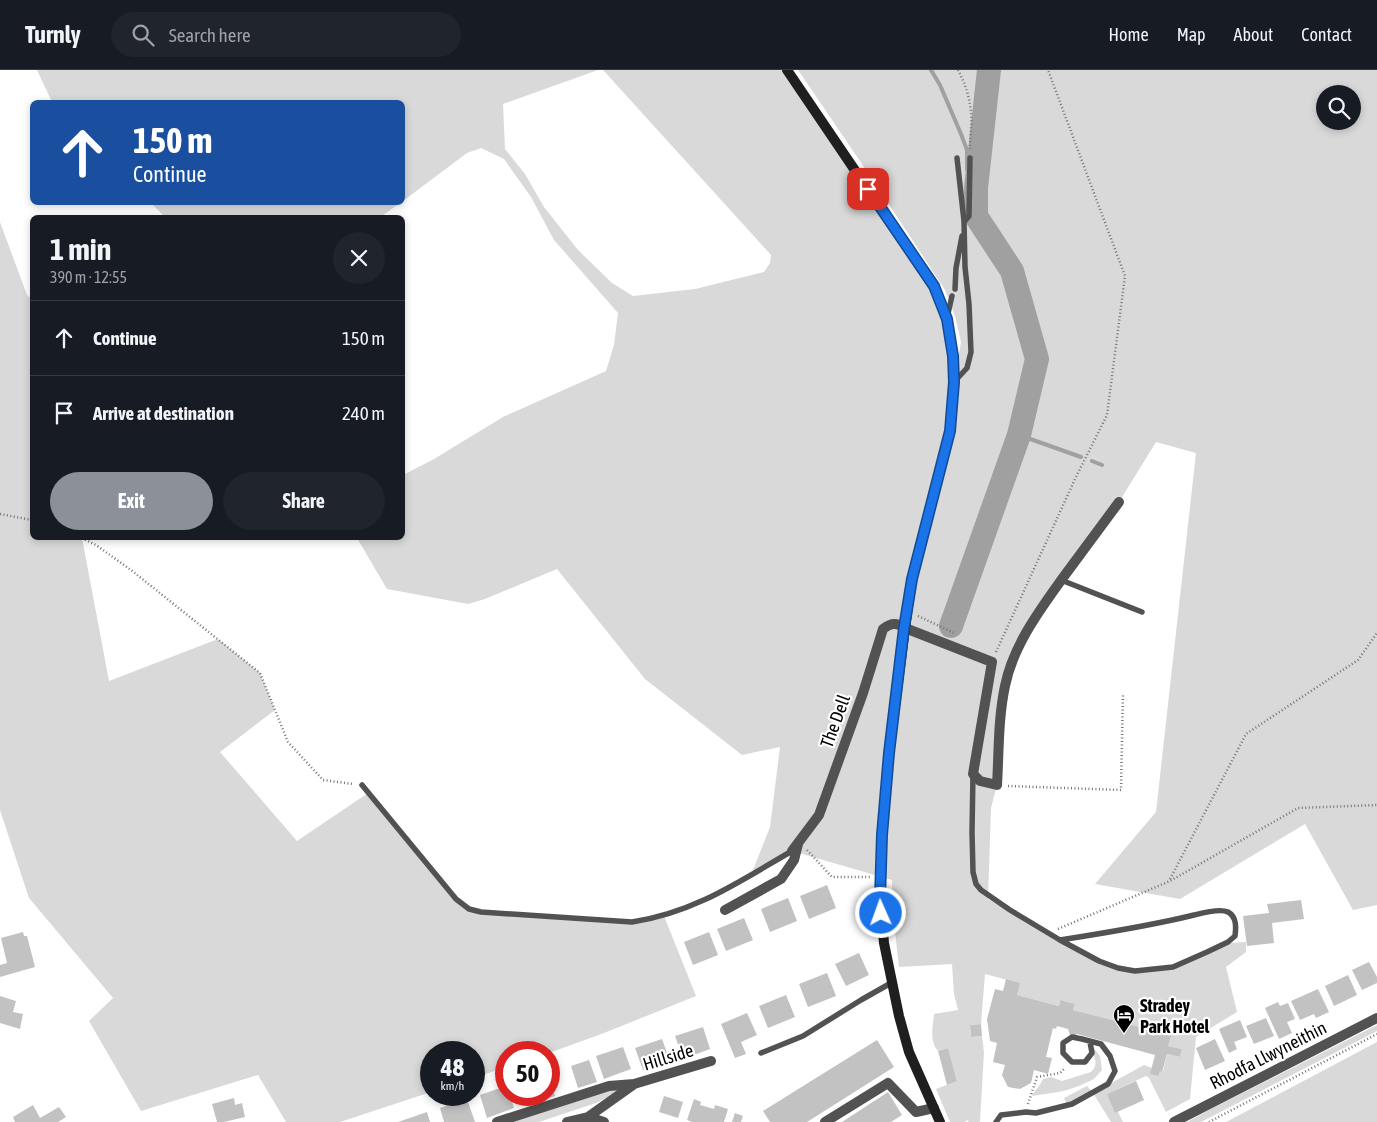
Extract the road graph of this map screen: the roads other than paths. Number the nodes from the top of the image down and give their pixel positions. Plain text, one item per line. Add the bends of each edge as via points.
1 (788, 70) edge
2 (958, 158) dead end
3 (970, 158) road end
4 (964, 221) junction
5 (955, 289) dead end
6 (952, 296) dead end
7 (947, 319) junction
8 (954, 382) junction
9 (1119, 502) dead end
10 (1061, 580) junction
11 (1142, 612) dead end
12 (904, 628) junction
13 (973, 774) junction
14 (362, 785) road end
15 (799, 841) junction
16 (792, 851) joint
17 (724, 910) dead end
18 (1060, 940) junction
19 (891, 983) junction
20 (1377, 1018) edge
21 (1090, 1042) junction
22 (761, 1053) dead end
23 (711, 1061) dead end
24 (634, 1084) junction
25 (934, 1108) junction
26 (588, 1118) junction
27 (498, 1122) edge
28 (567, 1122) edge
29 (604, 1122) edge
30 (825, 1122) edge
31 (940, 1122) edge
32 (996, 1122) edge
33 (1174, 1122) edge

1 - 7 main road via 934,286
2 - 4 lane
3 - 4 lane via 969,216
4 - 5 lane
4 - 8 lane via 970,352 967,368
6 - 7 lane
7 - 8 main road
8 - 12 main road via 950,431 912,579
9 - 10 street
10 - 11 lane
10 - 13 street via 1023,638 1005,685 997,785 980,781
12 - 13 street via 992,662
12 - 15 street, The Dell via 897,623 884,629 819,815
12 - 19 main road via 889,753 880,877 884,943
13 - 18 lane via 972,853 976,884 995,901
14 - 16 lane via 456,899 469,909 481,912 632,922 654,919 720,894
15 - 16 street, The Dell
15 - 17 street, The Dell via 794,860 781,879
18 - 18 lane via 1099,961 1135,971 1173,967 1199,956 1228,942 1235,936 1236,927 1234,918 1227,912 1212,911 1152,925
19 - 22 lane via 803,1036
19 - 25 main road via 909,1052
20 - 33 street, Rhodfa Llwyneithin
21 - 21 lane via 1072,1038 1063,1043 1063,1053 1072,1062 1085,1062 1092,1053
21 - 32 lane via 1101,1044 1110,1056 1115,1071 1108,1084 1072,1104 1036,1113 1002,1115
23 - 24 street, Hillside
24 - 26 street, Hillside
24 - 27 street, Hillside via 609,1086
25 - 30 street via 916,1112 888,1083
25 - 31 main road
26 - 28 street, Hillside
26 - 29 street, Hillside

